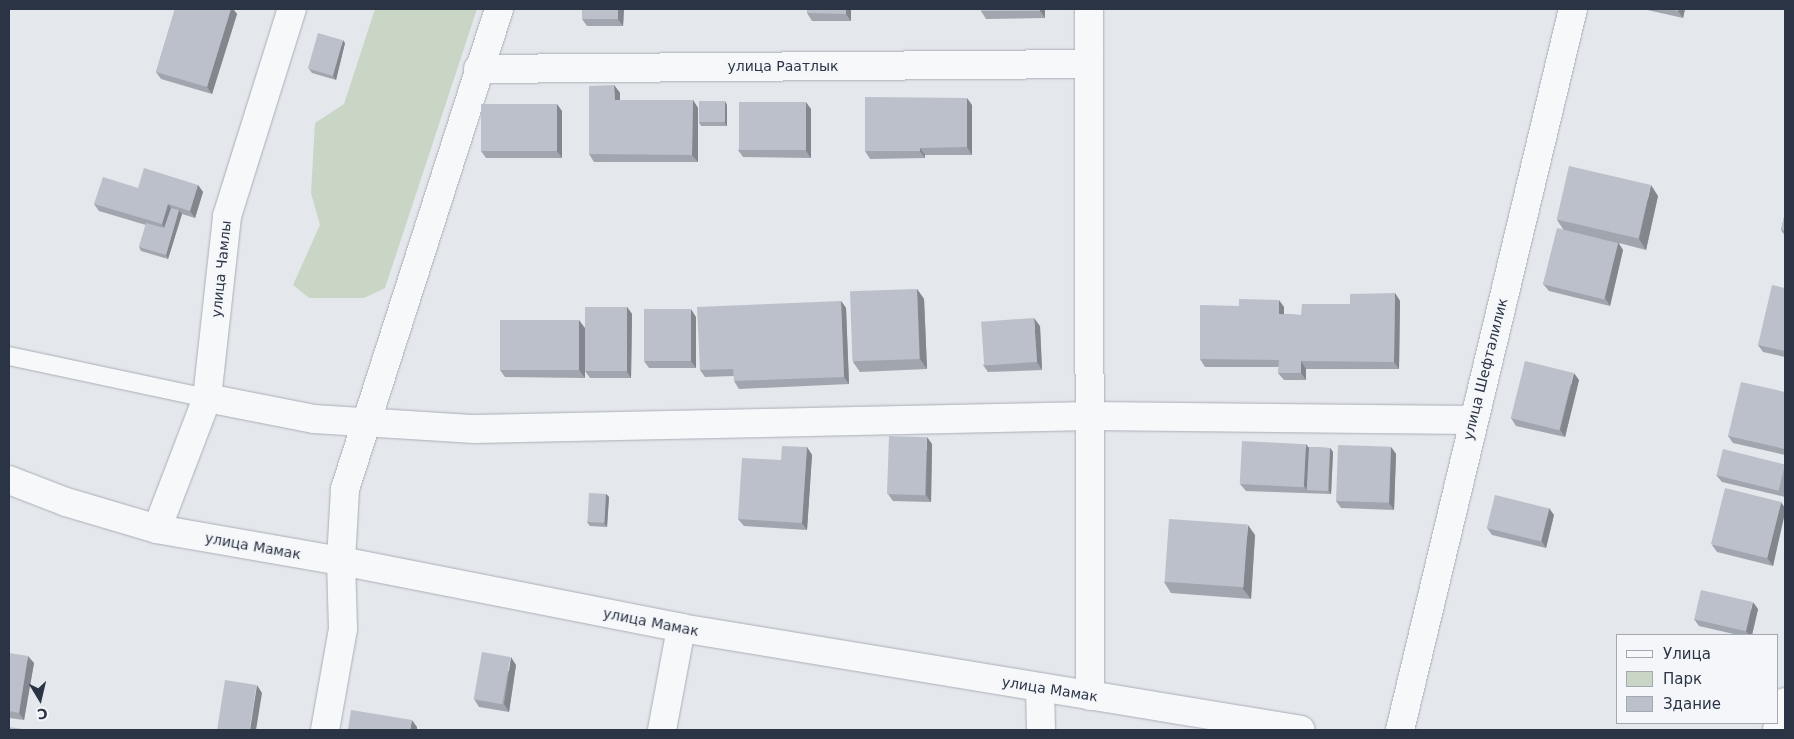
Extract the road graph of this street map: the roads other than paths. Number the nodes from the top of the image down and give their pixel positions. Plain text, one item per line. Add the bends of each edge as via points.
1 (292, 9) edge
2 (499, 9) edge
3 (1089, 9) edge
4 (1573, 9) edge
5 (1088, 64) junction
6 (478, 69) junction
7 (9, 356) edge
8 (207, 398) junction
9 (1091, 416) junction
10 (366, 420) junction
11 (1472, 420) junction
12 (9, 480) edge
13 (157, 529) junction
14 (342, 561) junction
15 (681, 628) junction
16 (1040, 688) junction
17 (1090, 696) junction
18 (1785, 702) edge
19 (1779, 723) edge
20 (325, 730) edge
21 (662, 730) edge
22 (1041, 730) edge
23 (1300, 730) edge
24 (1400, 730) edge

1 - 8 street, улица Чамлы via 227,216
2 - 6 street
3 - 5 street
4 - 11 street, улица Шефталилик
5 - 6 street, улица Раатлык
5 - 9 street
6 - 10 street
7 - 8 lane
8 - 10 street via 314,419
8 - 13 street, улица Чамлы
9 - 10 street via 474,429
9 - 11 street
9 - 17 street
10 - 14 street via 345,489
11 - 24 street, улица Шефталилик
12 - 13 street, улица Мамак via 66,502
13 - 14 street, улица Мамак
14 - 15 street, улица Мамак
14 - 20 street via 343,629
15 - 16 street, улица Мамак
15 - 21 street
16 - 17 street, улица Мамак
16 - 22 street
17 - 23 street, улица Мамак
18 - 19 street

